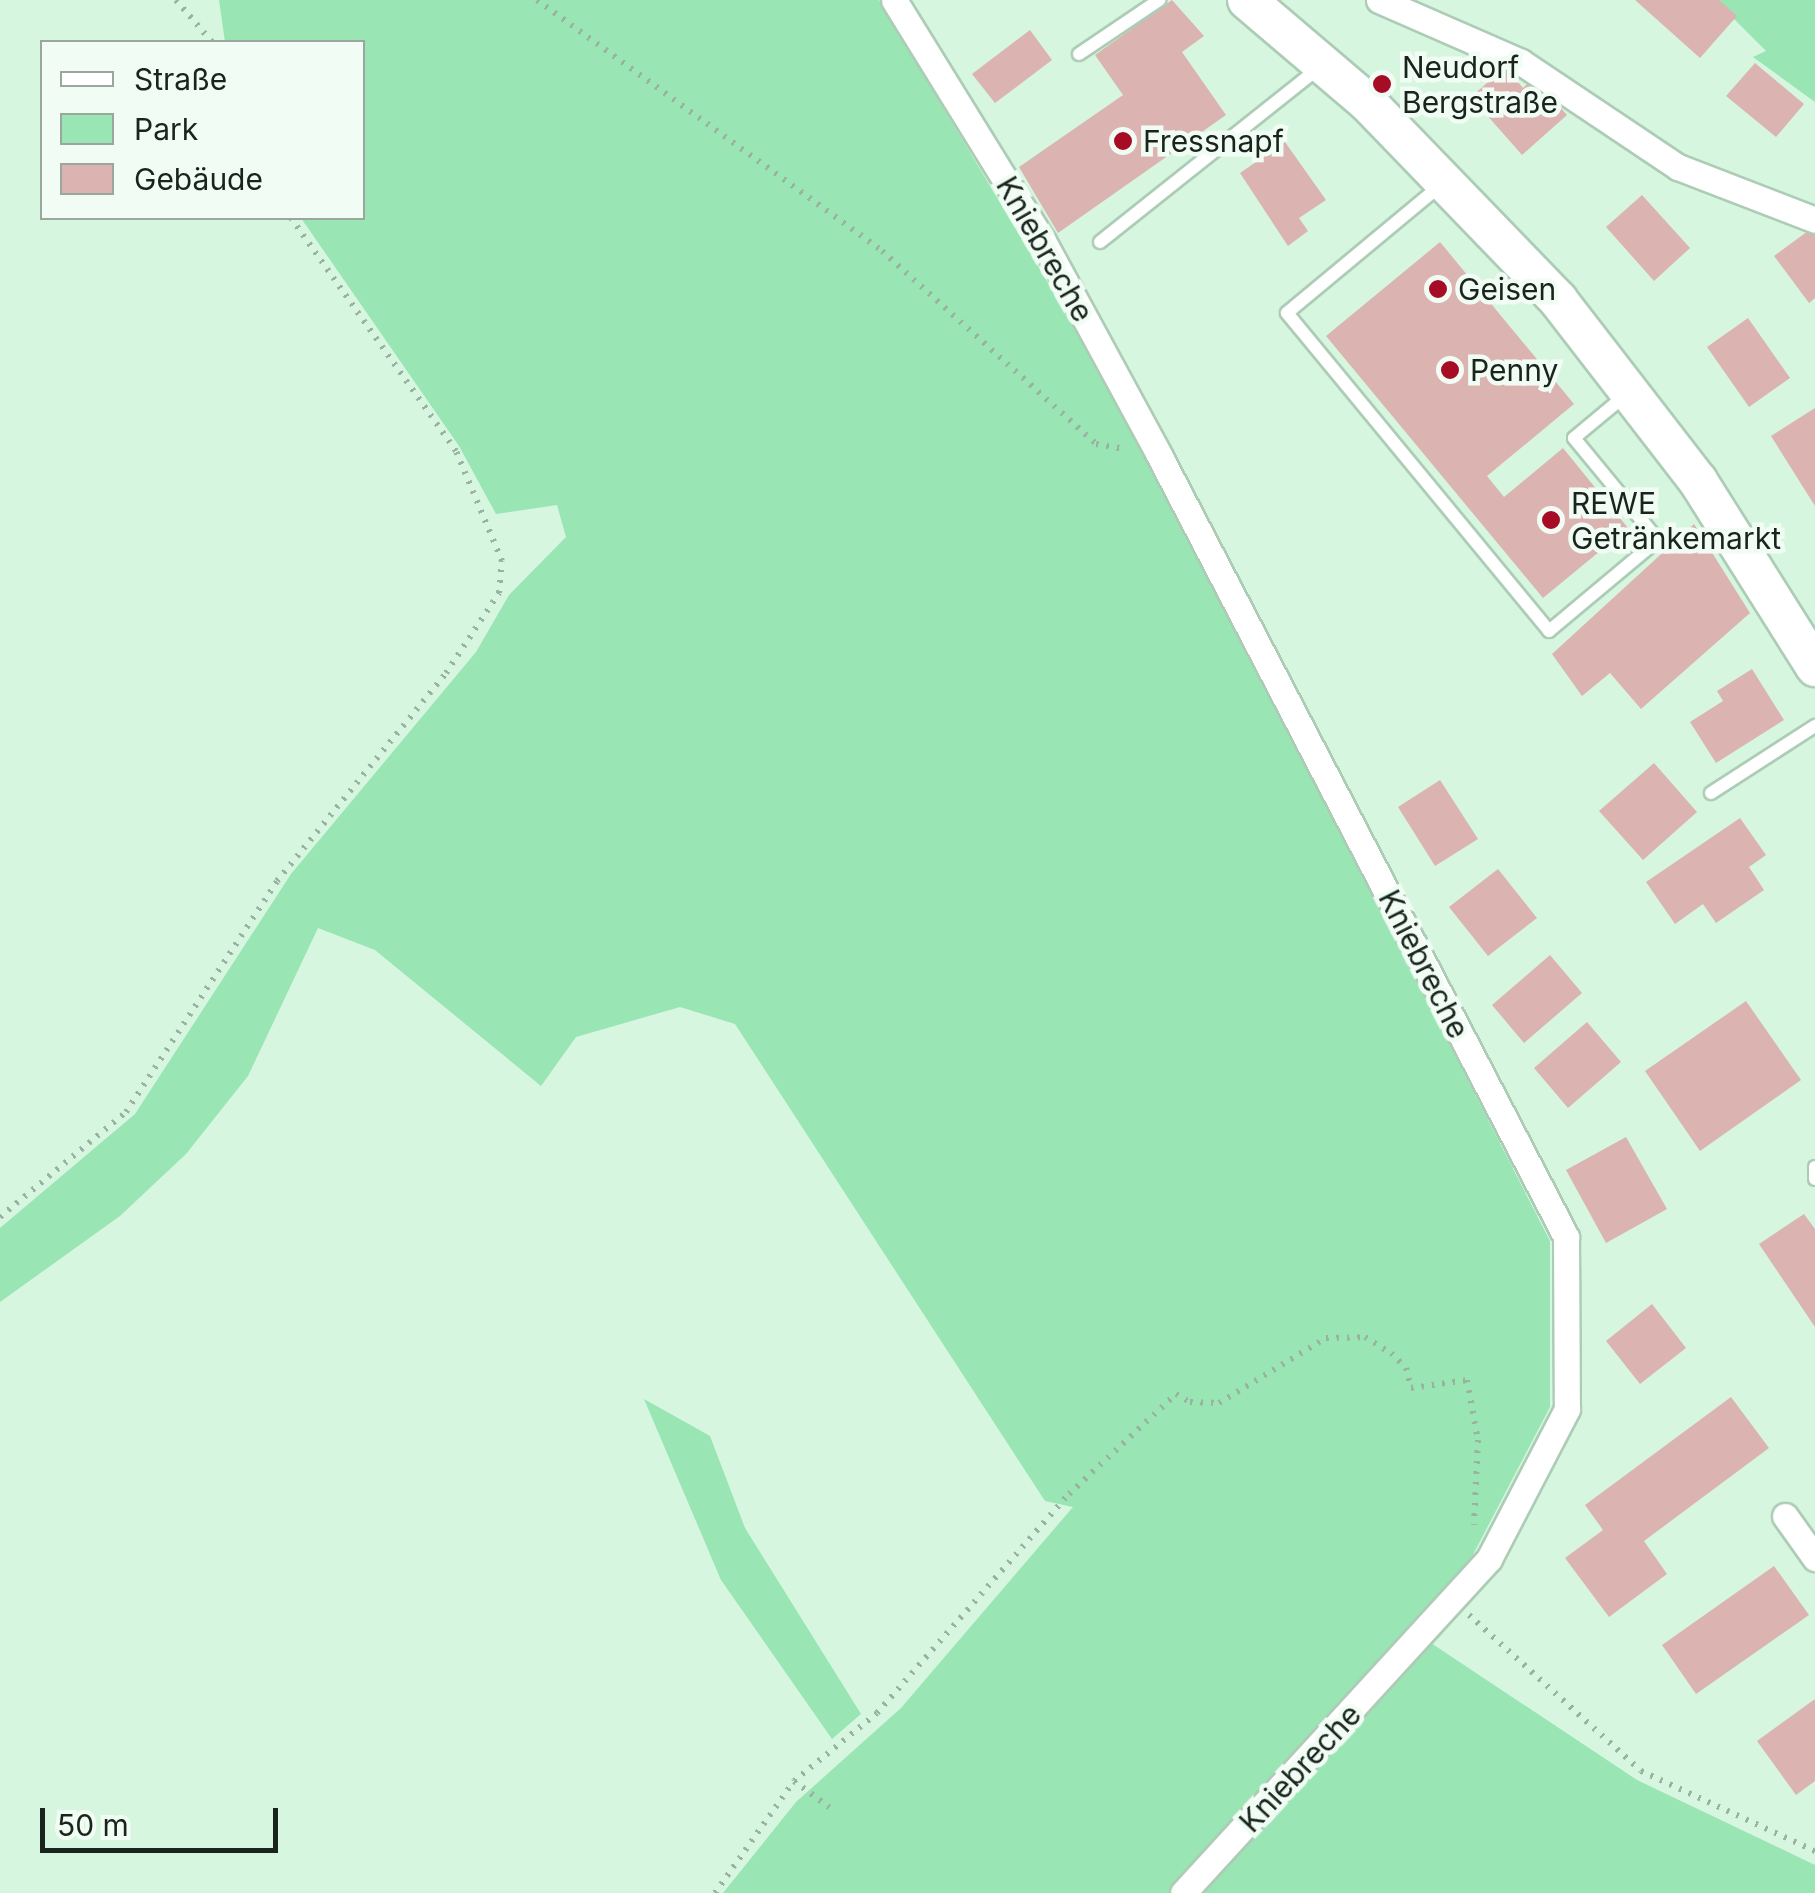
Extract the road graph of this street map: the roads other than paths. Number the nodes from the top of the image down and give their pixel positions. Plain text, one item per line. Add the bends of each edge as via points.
1 (894, 0) edge
2 (1160, 0) edge
3 (1247, 0) edge
4 (1379, 0) edge
5 (1079, 54) dead end
6 (1325, 64) junction
7 (1447, 180) junction
8 (1815, 220) edge
9 (1100, 242) dead end
10 (1630, 391) junction
11 (1815, 667) edge
12 (1815, 726) edge
13 (1710, 793) dead end
14 (1815, 1167) edge
15 (1815, 1179) edge
16 (1785, 1516) dead end
17 (1815, 1558) edge
18 (1183, 1893) edge

1 - 18 street, Kniebreche via 1043,240 1160,455 1566,1237 1567,1409 1489,1558
2 - 5 lane
3 - 6 main road
4 - 8 street via 1520,62 1678,167
6 - 7 main road
6 - 9 lane
7 - 10 main road via 1558,300
7 - 10 lane via 1287,313 1549,631 1658,540 1574,438
10 - 11 main road via 1720,512
12 - 13 lane
14 - 15 lane
16 - 17 street

